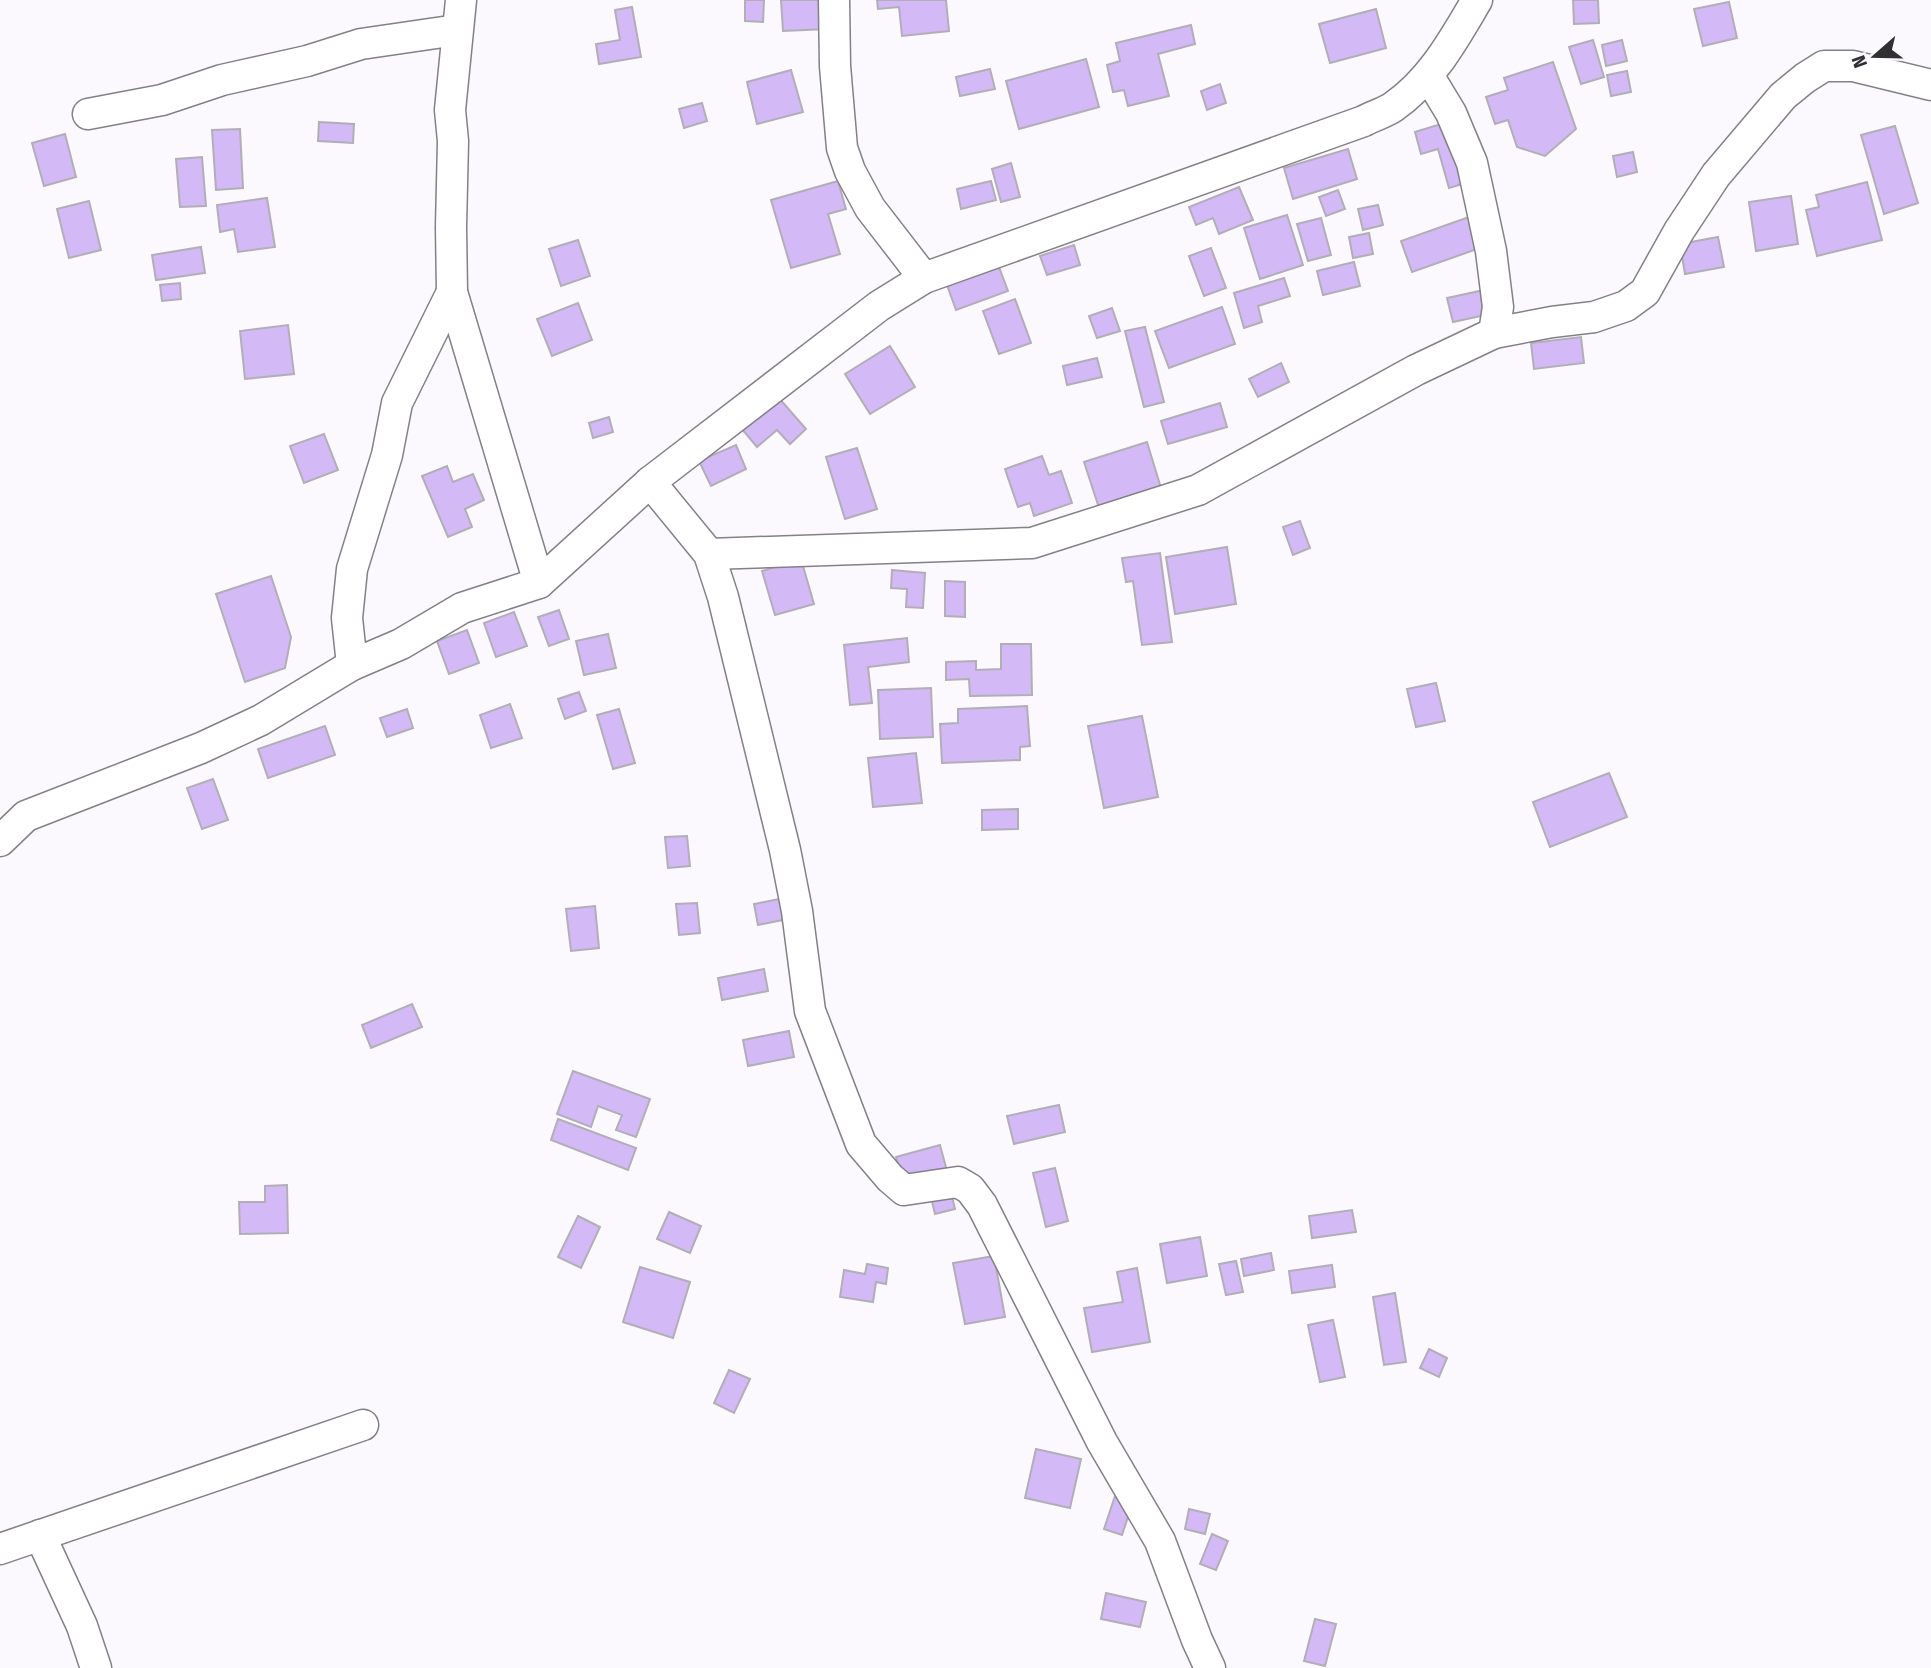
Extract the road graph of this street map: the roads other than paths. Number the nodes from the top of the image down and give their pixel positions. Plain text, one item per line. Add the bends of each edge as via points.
1 (461, 0) edge
2 (834, 0) edge
3 (1477, 0) edge
4 (457, 30) junction
5 (1429, 75) junction
6 (1931, 85) edge
7 (88, 114) dead end
8 (924, 278) junction
9 (452, 292) junction
10 (1494, 333) junction
11 (650, 482) junction
12 (709, 554) junction
13 (538, 583) junction
14 (352, 666) junction
15 (0, 841) edge
16 (363, 1425) dead end
17 (40, 1535) junction
18 (0, 1549) edge
19 (96, 1668) edge
20 (1210, 1668) edge

1 - 4 street
2 - 8 street via 835,66 846,159 870,208
3 - 5 street
4 - 7 street via 361,44 222,79 162,100
4 - 9 street via 450,110
5 - 8 street via 1392,107 1364,121
5 - 10 street via 1472,163 1491,251 1498,306
6 - 10 street via 1853,66 1824,66 1783,96 1716,175 1644,292 1626,306 1594,317
8 - 11 street via 879,306
9 - 13 street
9 - 14 street via 397,403 387,455 352,569 347,618
10 - 12 street via 1416,370 1198,490 1032,543
11 - 12 street
11 - 13 street
12 - 20 street via 785,850 810,1011 861,1144 904,1190 958,1182 982,1205 1102,1442 1160,1541
13 - 14 street via 462,608
14 - 15 street via 261,720 201,748 26,816
16 - 17 street
17 - 18 street
17 - 19 street

